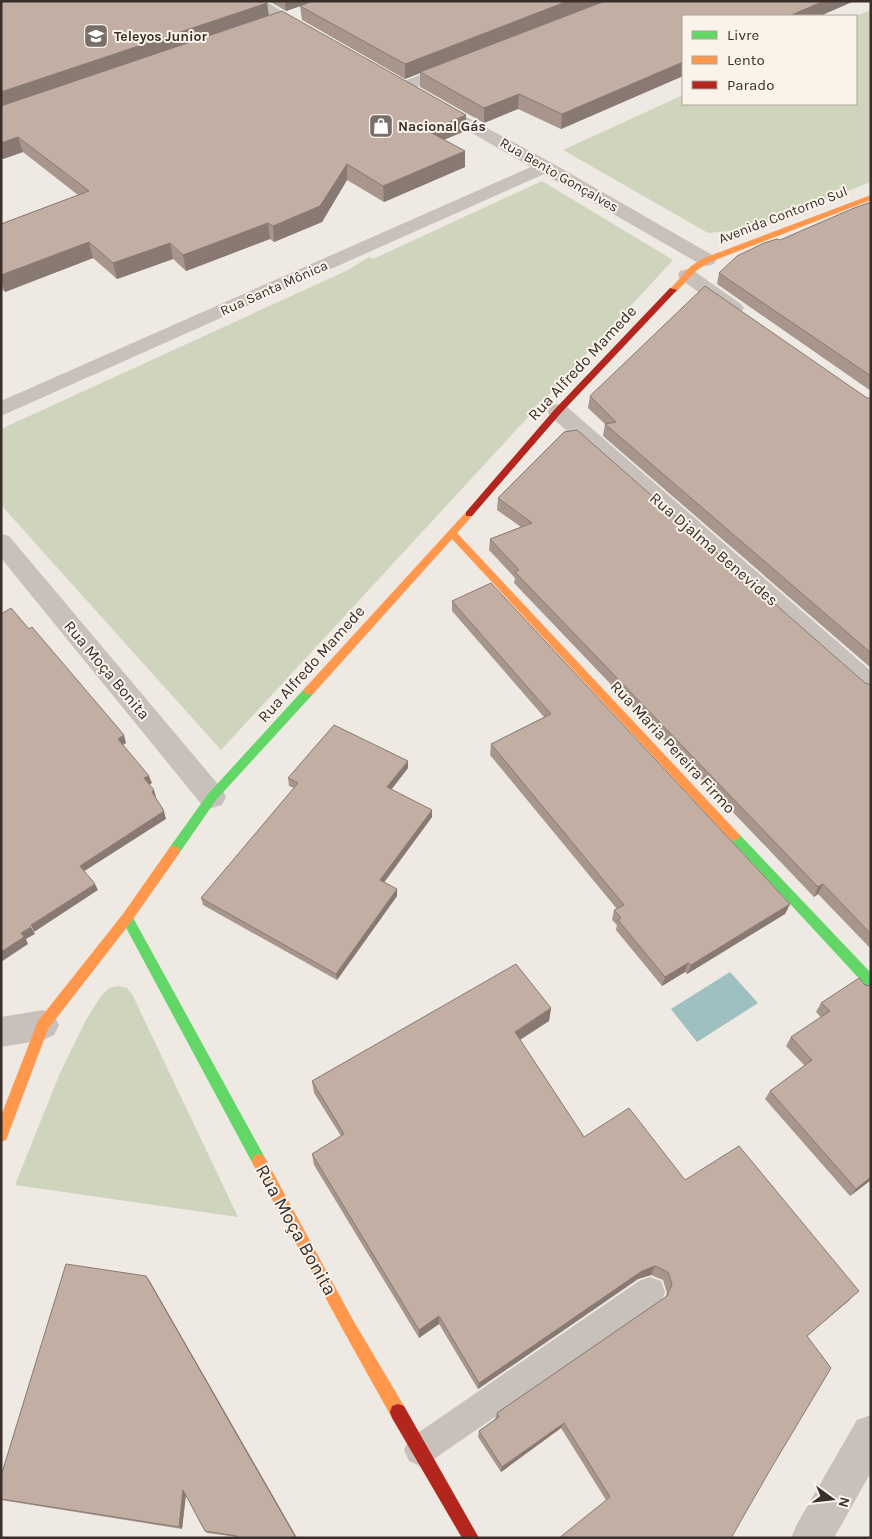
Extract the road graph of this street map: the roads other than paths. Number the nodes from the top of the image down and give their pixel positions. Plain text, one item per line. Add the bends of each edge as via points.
1 (254, 1) edge
2 (303, 14) edge
3 (286, 20) junction
4 (267, 26) edge
5 (323, 41) edge
6 (471, 60) edge
7 (387, 78) edge
8 (403, 87) junction
9 (546, 167) junction
10 (871, 196) edge
11 (707, 260) junction
12 (687, 275) junction
13 (752, 320) edge
14 (1, 409) edge
15 (558, 411) junction
16 (452, 534) junction
17 (1, 542) edge
18 (871, 686) edge
19 (212, 797) junction
20 (127, 918) junction
21 (871, 982) edge
22 (43, 1025) junction
23 (1, 1032) edge
24 (1, 1135) edge
25 (650, 1292) dead end
26 (871, 1434) edge
27 (420, 1450) junction
28 (471, 1538) edge
29 (811, 1538) edge

1 - 3 street
2 - 3 street
3 - 4 street
3 - 5 street
6 - 8 street
7 - 8 street, Rua Bento Gonçalves
8 - 9 street, Rua Bento Gonçalves
9 - 11 street, Rua Bento Gonçalves
9 - 14 street, Rua Santa Mônica
10 - 11 street, Avenida Contorno Sul
11 - 12 street, Rua Alfredo Mamede
12 - 13 street
12 - 15 street, Rua Alfredo Mamede
15 - 16 street, Rua Alfredo Mamede
15 - 18 street, Rua Djalma Benevides
16 - 19 street, Rua Alfredo Mamede
16 - 21 street, Rua Maria Pereira Firmo
17 - 19 street, Rua Moça Bonita
19 - 20 street, Rua Alfredo Mamede
20 - 22 street, Rua Alfredo Mamede
20 - 27 street, Rua Moça Bonita via 348,1325
22 - 23 street
22 - 24 street, Rua Alfredo Mamede
25 - 27 lane
26 - 29 street
27 - 28 street, Rua Moça Bonita

